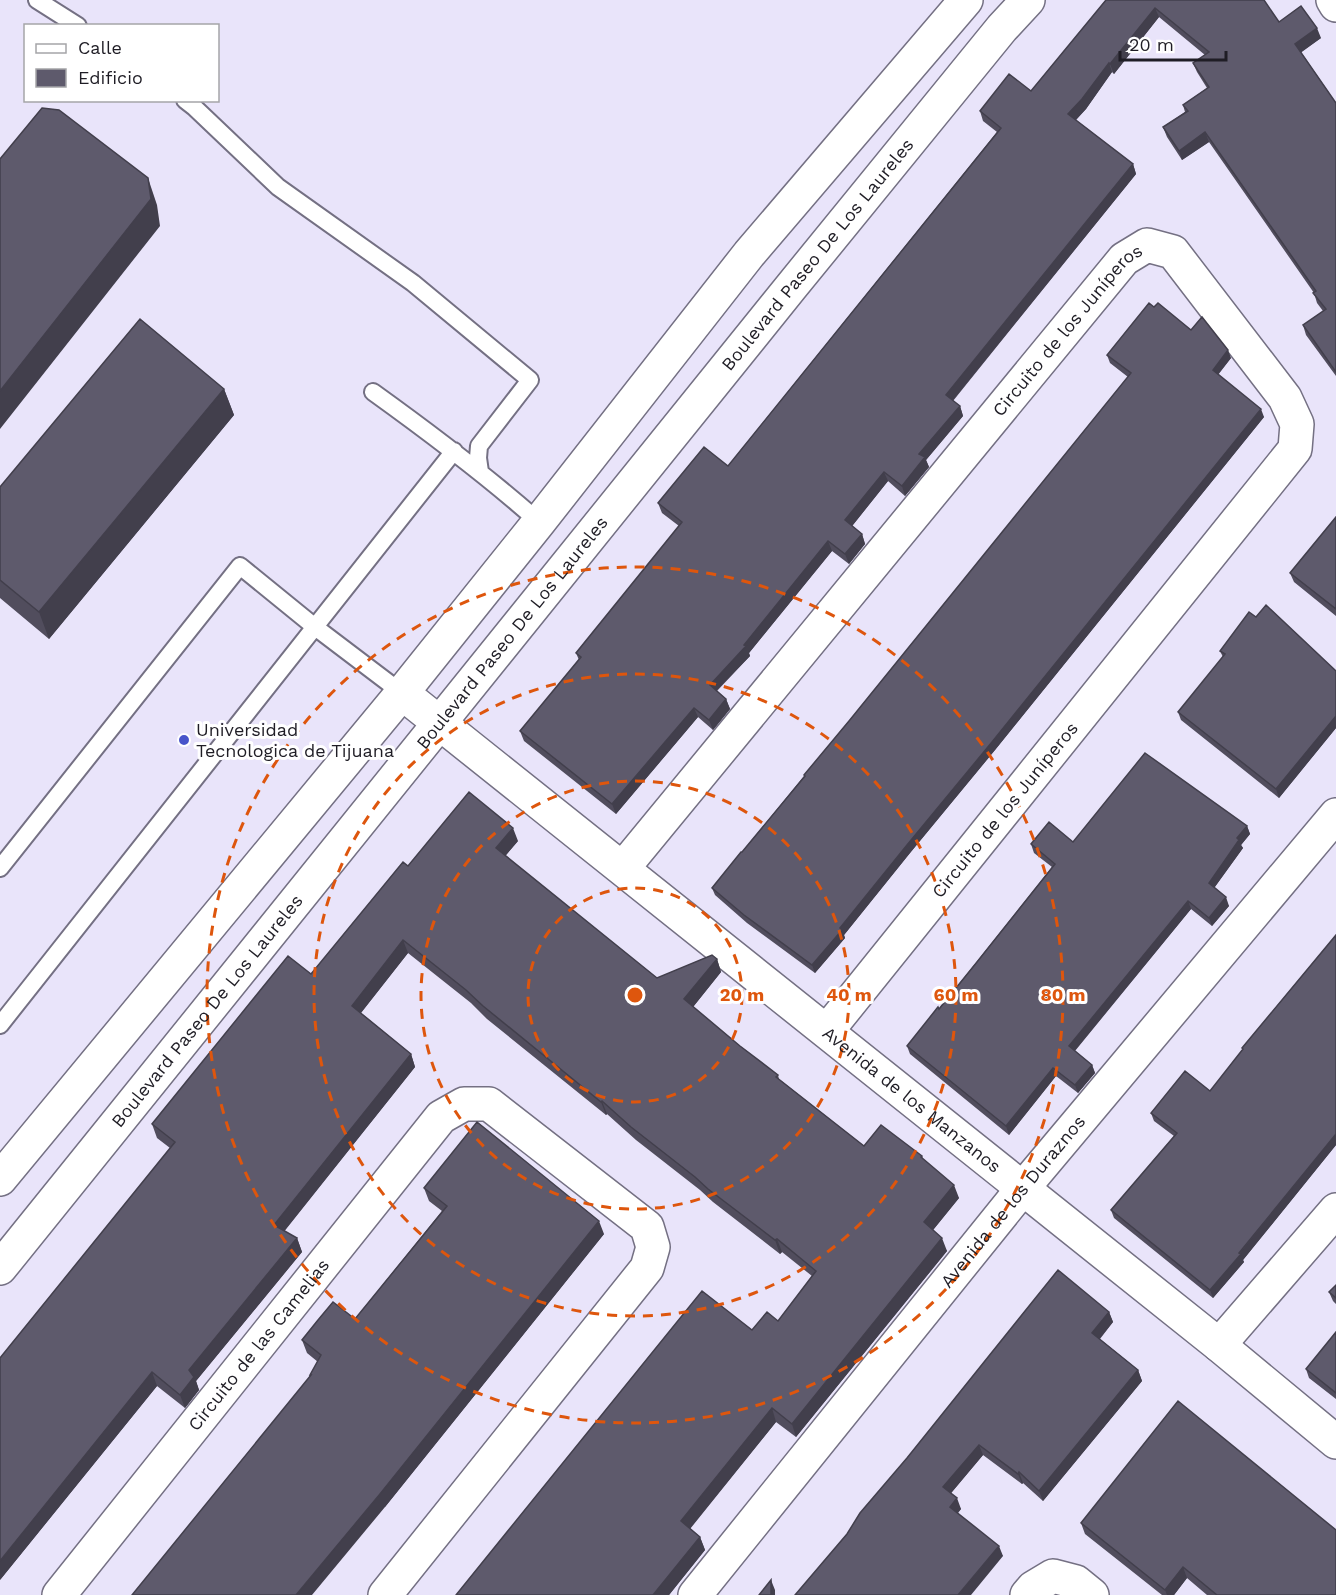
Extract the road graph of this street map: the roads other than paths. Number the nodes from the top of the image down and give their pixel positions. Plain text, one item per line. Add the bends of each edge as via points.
1 (37, 0) edge
2 (966, 0) edge
3 (1028, 0) edge
4 (1333, 0) edge
5 (1336, 5) edge
6 (75, 24) edge
7 (188, 102) edge
8 (373, 392) dead end
9 (454, 451) junction
10 (480, 472) junction
11 (539, 522) junction
12 (315, 627) junction
13 (402, 693) junction
14 (440, 722) junction
15 (1336, 814) edge
16 (0, 868) edge
17 (623, 868) junction
18 (0, 1025) edge
19 (827, 1031) junction
20 (0, 1179) edge
21 (1023, 1188) junction
22 (1336, 1210) edge
23 (0, 1268) edge
24 (1219, 1345) junction
25 (1336, 1442) edge
26 (59, 1595) edge
27 (385, 1595) edge
28 (695, 1595) edge
29 (1027, 1595) edge
30 (1092, 1595) edge

1 - 6 lane
2 - 11 street via 749,254
3 - 14 street, Boulevard Paseo De Los Laureles
4 - 5 street
7 - 10 lane via 278,187 413,283 530,380 479,446
8 - 9 lane
9 - 10 lane
9 - 12 lane
10 - 11 lane
11 - 13 street
12 - 13 lane
12 - 16 lane via 240,566
12 - 18 lane
13 - 14 street, Avenida de los Manzanos
13 - 20 street
14 - 17 street, Avenida de los Manzanos
14 - 23 street, Boulevard Paseo De Los Laureles
15 - 21 street, Avenida de los Duraznos
17 - 19 street, Avenida de los Manzanos
17 - 19 street, Circuito de los Juníperos via 1124,259 1147,245 1173,252 1285,398 1297,424 1295,449
19 - 21 street, Avenida de los Manzanos
21 - 24 street, Avenida de los Manzanos
21 - 28 street, Avenida de los Duraznos
22 - 24 street
24 - 25 street, Avenida de los Manzanos
26 - 27 street, Circuito de las Camelias via 441,1117 464,1104 489,1104 647,1227 653,1247 647,1268
29 - 30 street via 1053,1576 1076,1582

